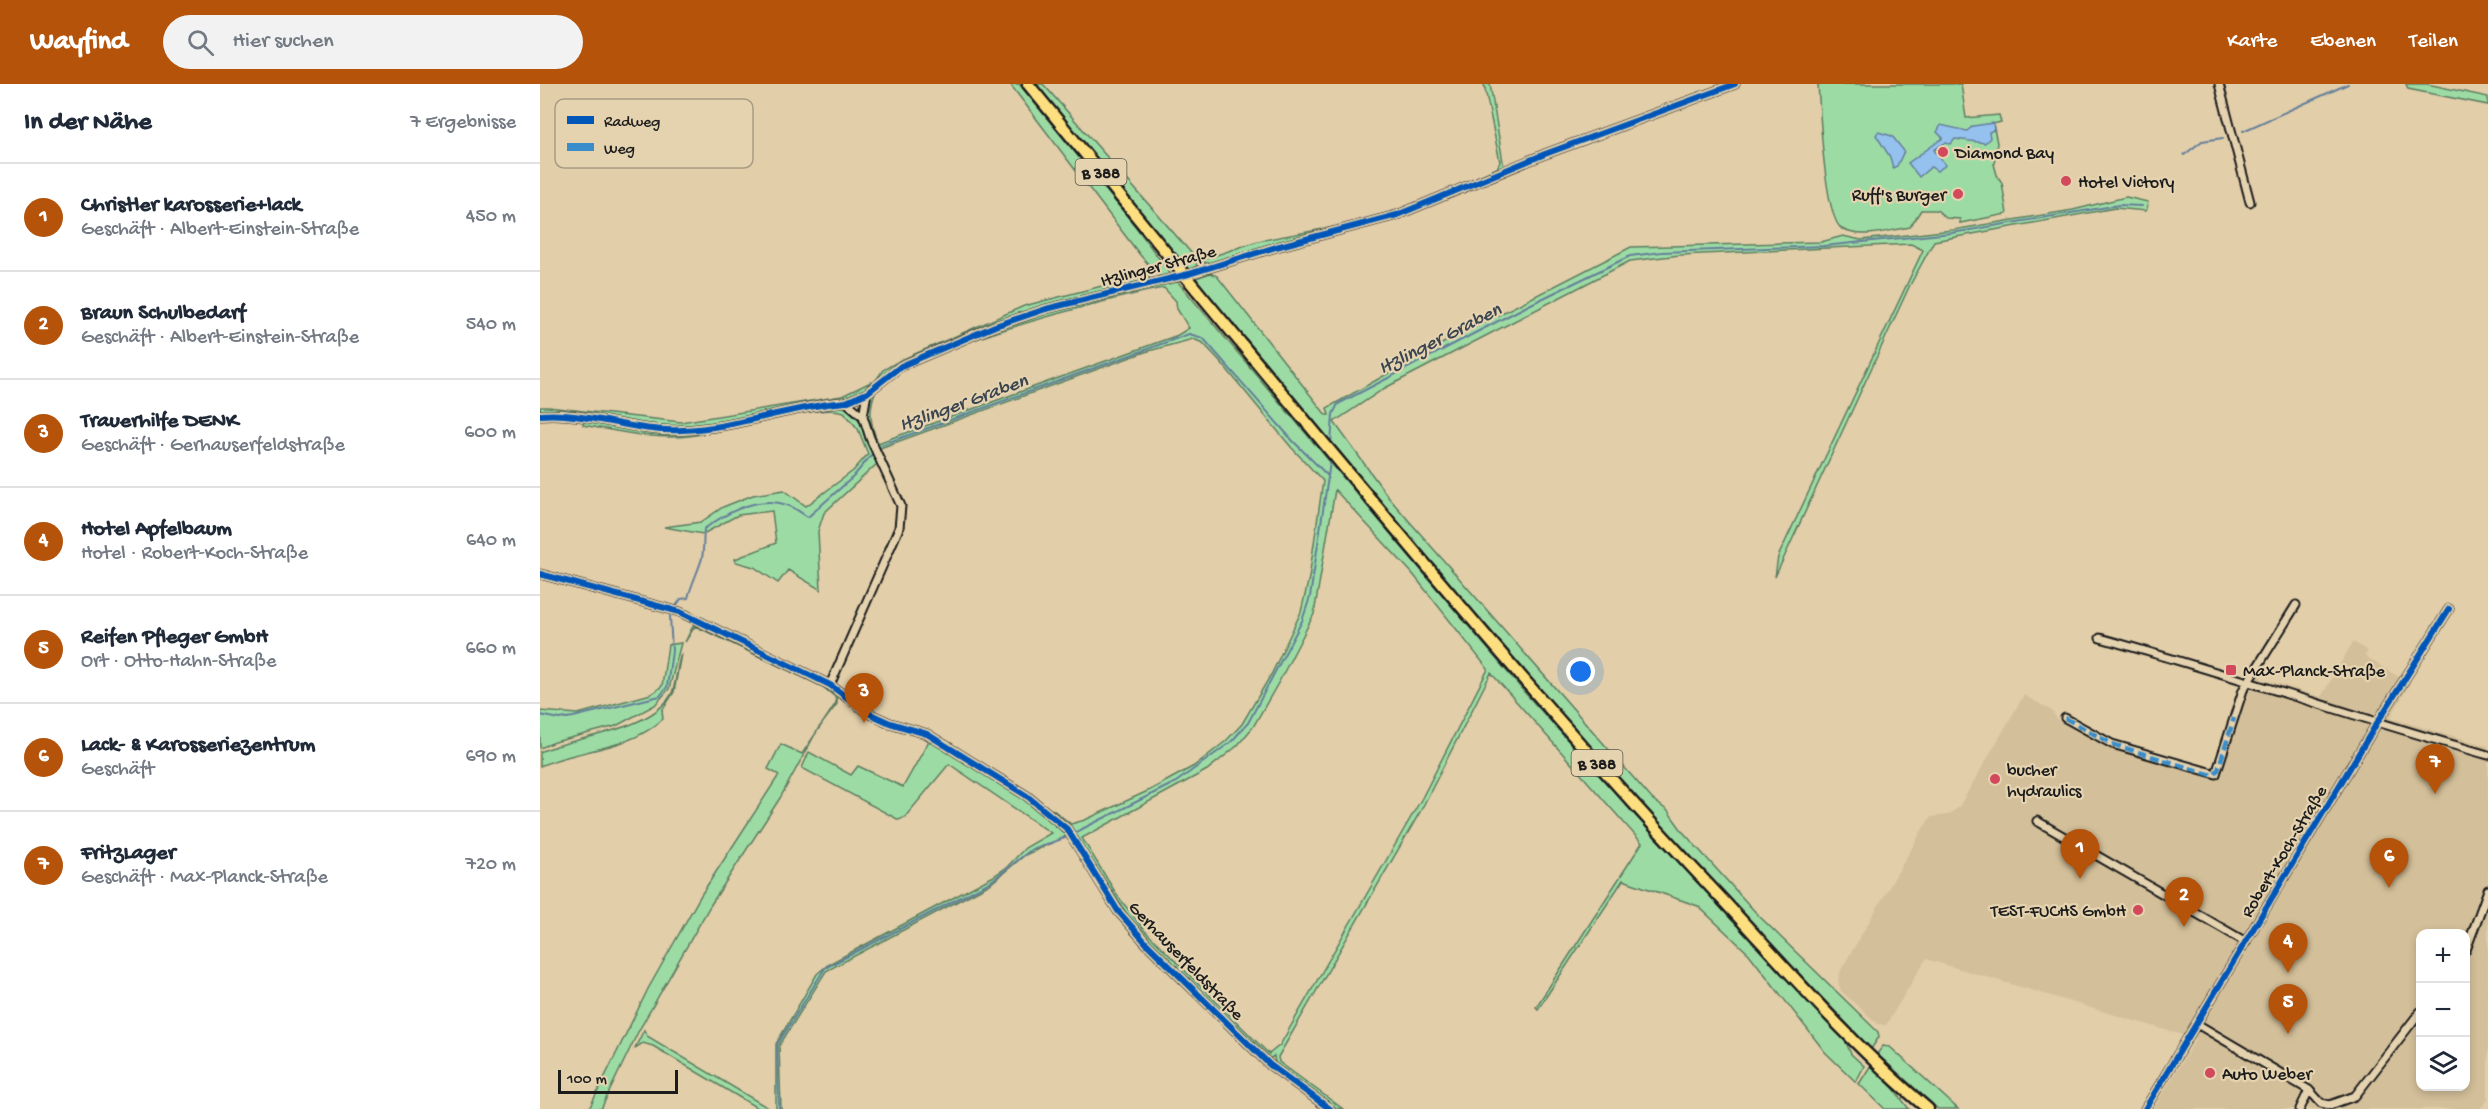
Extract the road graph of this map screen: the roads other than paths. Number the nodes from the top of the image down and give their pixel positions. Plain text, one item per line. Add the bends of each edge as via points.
1 (1028, 84) edge
2 (1735, 84) edge
3 (2218, 84) edge
4 (2250, 202) dead end
5 (867, 393) junction
6 (846, 402) junction
7 (540, 415) edge
8 (863, 417) junction
9 (540, 574) edge
10 (2296, 605) dead end
11 (2449, 609) dead end
12 (2100, 638) dead end
13 (2249, 682) junction
14 (830, 685) junction
15 (2066, 718) dead end
16 (2377, 723) junction
17 (2488, 755) edge
18 (2037, 821) dead end
19 (2488, 890) edge
20 (2470, 939) edge
21 (2246, 942) junction
22 (2416, 1018) edge
23 (2197, 1024) junction
24 (1904, 1089) junction
25 (2309, 1090) junction
26 (1330, 1109) edge
27 (1920, 1109) edge
28 (1928, 1109) edge
29 (2145, 1109) edge
30 (2300, 1109) edge

1 - 24 main road, B 388, bridge via 1354,481 1587,753
2 - 5 street, Itzlinger Straße via 1545,154 1398,215 1004,323 901,366
3 - 4 street
5 - 6 street, Itzlinger Straße
5 - 8 street
6 - 7 street, Itzlinger Straße via 684,430
6 - 8 street
8 - 14 street via 901,506 899,528
9 - 14 street, Gerhauserfeldstraße via 680,612
10 - 13 street
11 - 16 street, Robert-Koch-Straße
12 - 13 street
13 - 15 street via 2243,690 2218,770 2212,775 2112,744
13 - 16 street
14 - 26 street, Gerhauserfeldstraße via 868,713 945,744 1052,815 1071,835 1118,911 1146,944 1270,1065
16 - 17 street
16 - 21 street, Robert-Koch-Straße
18 - 21 street
19 - 20 street
21 - 23 street, Robert-Koch-Straße
22 - 25 street via 2355,1096 2330,1105 2321,1103
23 - 25 street
23 - 29 street, Robert-Koch-Straße
24 - 27 main road, B 388
24 - 28 main road, B 388
25 - 30 street

